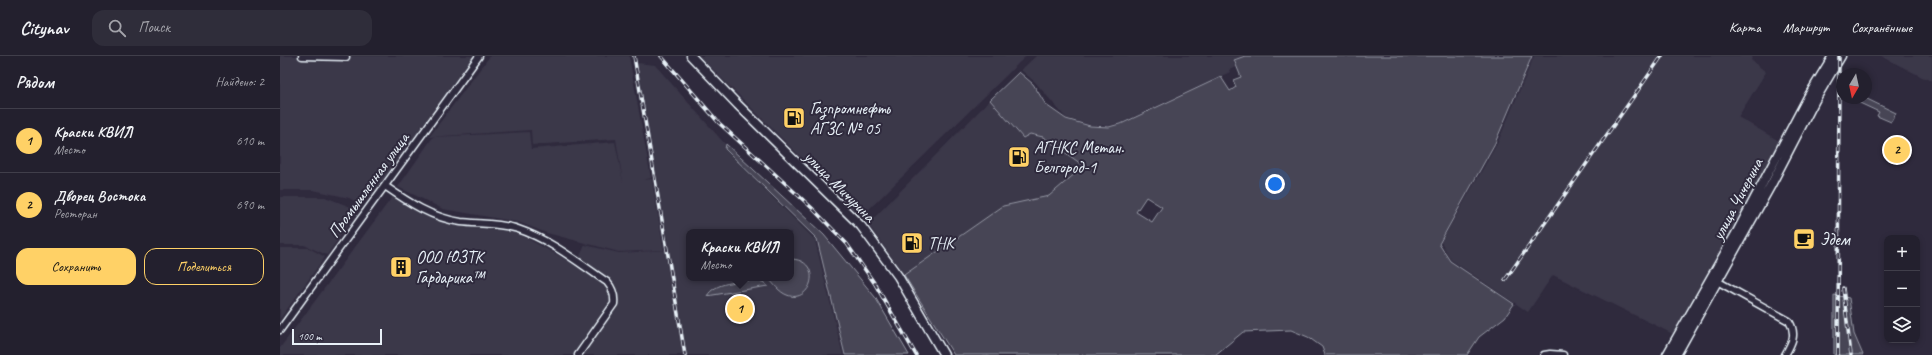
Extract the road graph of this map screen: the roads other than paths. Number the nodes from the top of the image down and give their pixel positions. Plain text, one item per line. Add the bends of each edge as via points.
1 (302, 56) edge
2 (479, 56) edge
3 (692, 56) edge
4 (1833, 56) edge
5 (1841, 56) edge
6 (346, 57) edge
7 (385, 186) junction
8 (1714, 279) junction
9 (280, 330) edge
10 (578, 355) edge
11 (944, 355) edge
12 (1544, 355) edge
13 (1563, 355) edge
14 (1666, 355) edge
15 (1676, 355) edge
16 (1785, 355) edge

1 - 6 street
2 - 7 street, Промышленная улица
3 - 11 main road, улица Мичурина via 861,226 898,276
4 - 8 main road, улица Чичерина via 1808,97
5 - 8 main road, улица Чичерина
7 - 9 street, Промышленная улица
7 - 10 street via 418,207 438,216 460,222 506,226 520,230 562,251 607,282 615,297 614,304
8 - 14 main road, улица Чичерина
8 - 15 main road, улица Чичерина
8 - 16 street via 1789,321 1793,337
12 - 13 street

